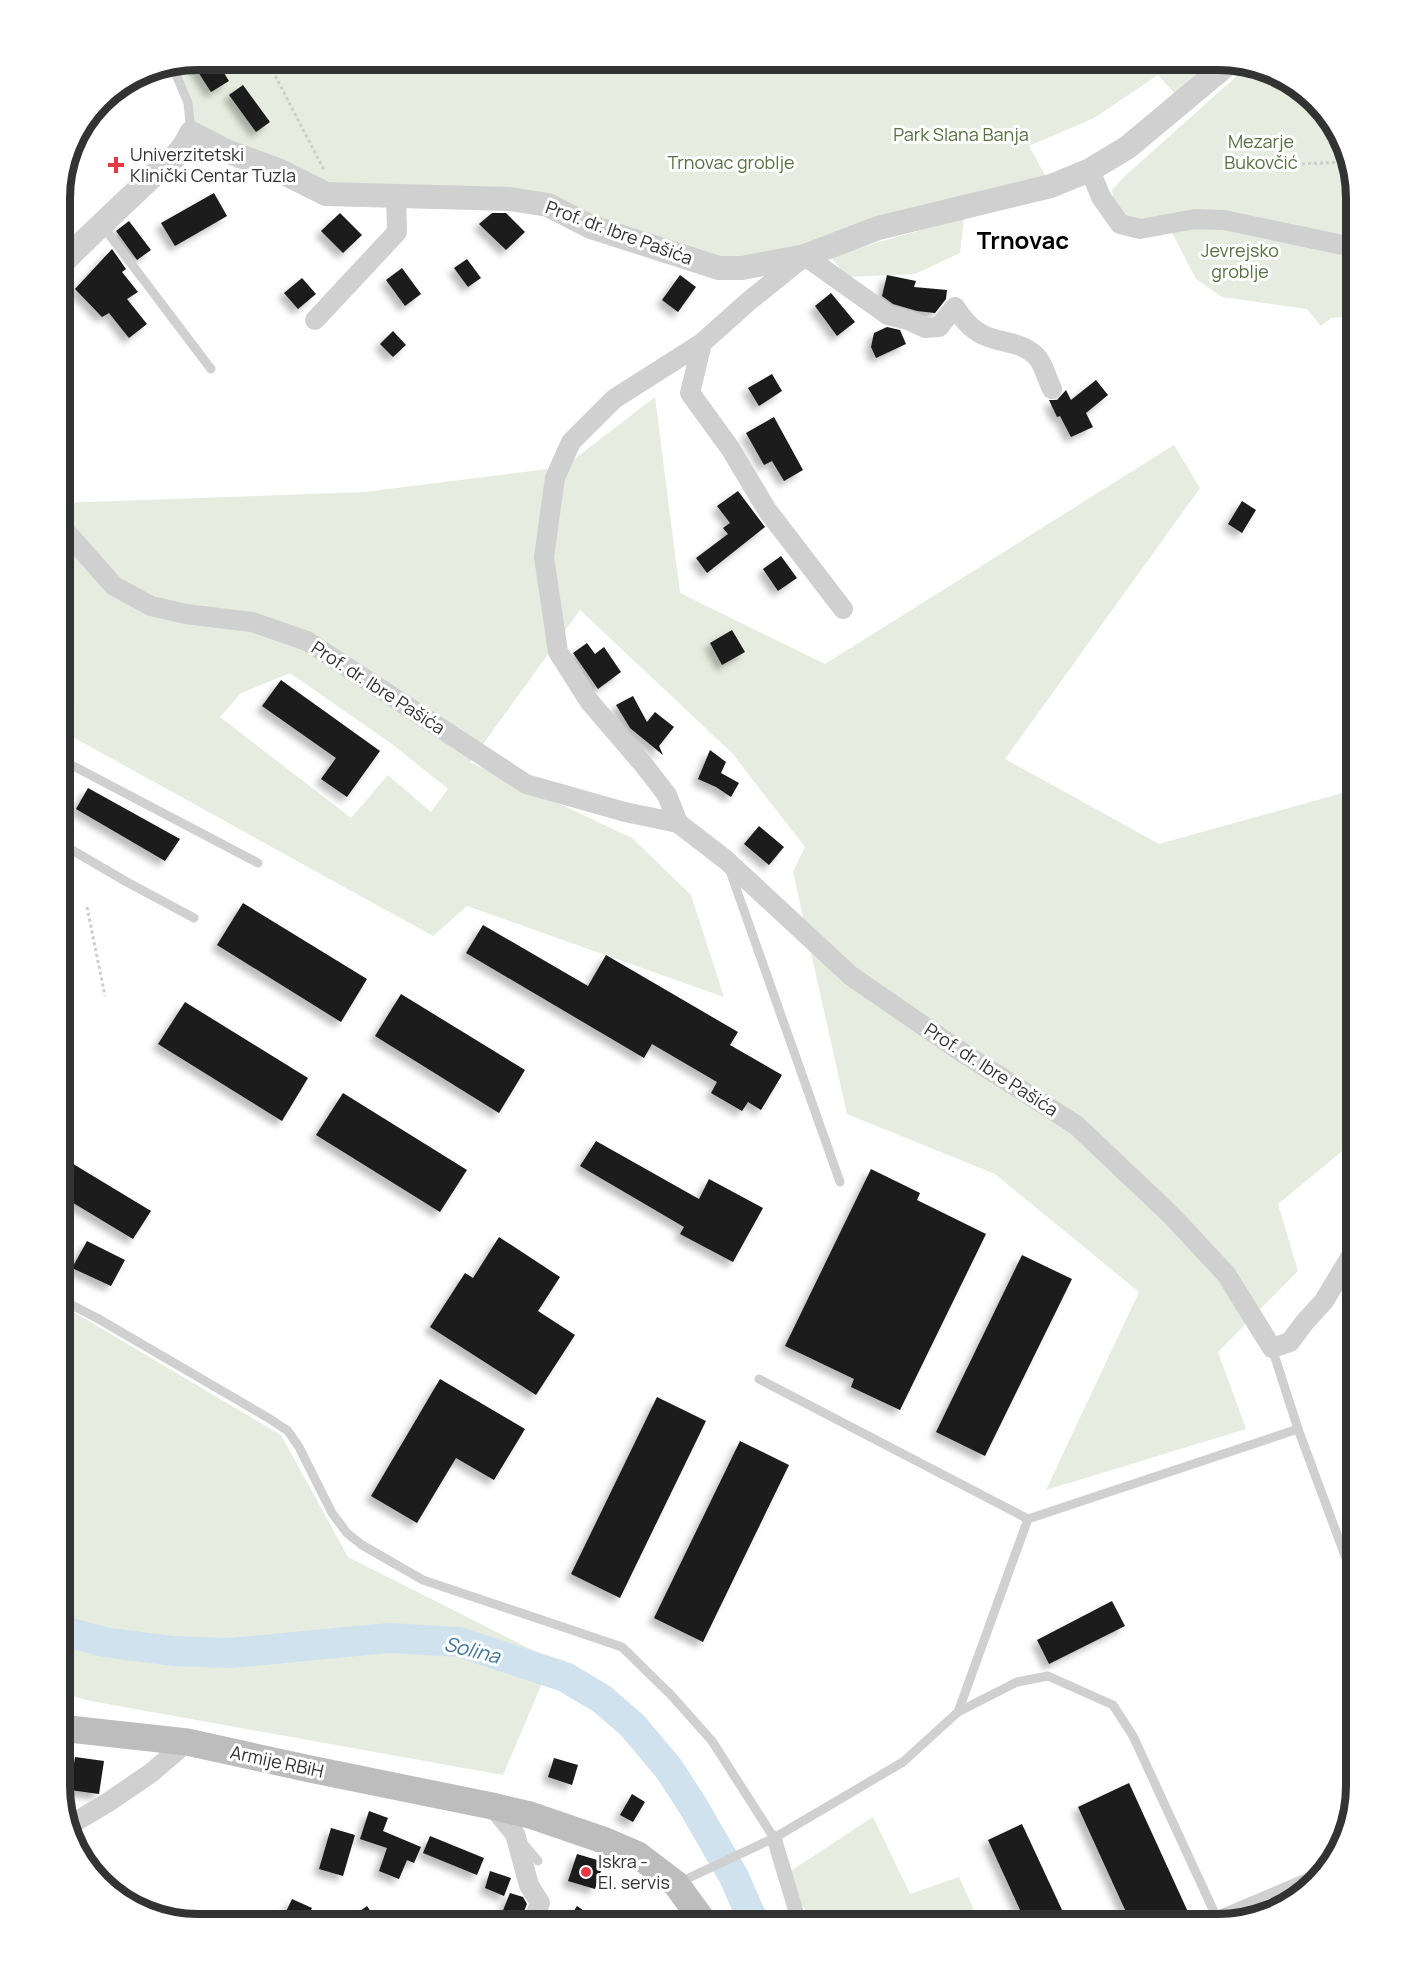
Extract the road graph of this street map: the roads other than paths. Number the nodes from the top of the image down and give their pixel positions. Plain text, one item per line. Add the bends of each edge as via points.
1 (1219, 71) edge
2 (175, 73) edge
3 (191, 133) junction
4 (1090, 170) junction
5 (396, 194) junction
6 (101, 224) junction
7 (1346, 247) edge
8 (71, 254) edge
9 (805, 256) junction
10 (315, 320) dead end
11 (702, 344) junction
12 (211, 369) dead end
13 (1052, 389) dead end
14 (71, 537) edge
15 (843, 609) dead end
16 (71, 765) edge
17 (678, 823) junction
18 (71, 849) edge
19 (726, 860) junction
20 (258, 863) dead end
21 (194, 918) dead end
22 (840, 1182) dead end
23 (1346, 1264) edge
24 (70, 1304) edge
25 (1272, 1348) junction
26 (759, 1379) dead end
27 (1298, 1429) junction
28 (1028, 1519) junction
29 (1346, 1558) edge
30 (958, 1712) junction
31 (70, 1729) edge
32 (187, 1742) junction
33 (492, 1806) junction
34 (76, 1822) edge
35 (514, 1834) junction
36 (774, 1838) junction
37 (538, 1862) dead end
38 (1308, 1878) edge
39 (676, 1884) junction
40 (1233, 1913) edge
41 (536, 1914) edge
42 (698, 1914) edge
43 (797, 1914) edge
44 (1215, 1914) edge

1 - 4 street, Prof. dr. Ibre Pašića via 1128,147
2 - 3 lane via 188,103
3 - 5 street, Prof. dr. Ibre Pašića via 326,194
3 - 6 street via 177,156
4 - 7 street via 1101,196 1120,224 1140,229 1195,219 1224,220
4 - 9 street, Prof. dr. Ibre Pašića via 1051,186 878,228
5 - 9 street, Prof. dr. Ibre Pašića via 510,199 548,205 591,227 719,268 742,268
5 - 10 street via 397,232
6 - 8 street
6 - 12 lane
9 - 11 street, Prof. dr. Ibre Pašića
9 - 13 street via 888,315 925,328 939,327 955,307 976,331 1012,342 1036,355
11 - 15 street via 690,393 730,447 767,510
11 - 17 street, Prof. dr. Ibre Pašića via 614,399 571,442 555,478 544,557 558,652 589,701 667,795
14 - 17 street, Prof. dr. Ibre Pašića via 114,586 151,606 252,622 307,641 526,784
16 - 20 lane
17 - 19 street, Prof. dr. Ibre Pašića
18 - 21 lane
19 - 22 lane
19 - 25 street, Prof. dr. Ibre Pašića via 851,976 1076,1125 1171,1215 1226,1274
23 - 25 street via 1324,1300 1290,1342
24 - 36 lane via 288,1431 332,1513 347,1533 369,1550 423,1580 622,1647 712,1741
25 - 27 lane
26 - 28 lane
27 - 28 lane
27 - 29 lane
28 - 30 lane
30 - 36 lane via 903,1762
30 - 44 lane via 1017,1682 1048,1676 1113,1705 1133,1736
31 - 32 main road, Armije RBiH
32 - 33 main road, Armije RBiH
32 - 34 street via 151,1773
33 - 35 street
33 - 39 main road, Armije RBiH via 630,1851
35 - 37 lane
35 - 41 street via 529,1885 540,1903
36 - 39 lane
36 - 43 street
38 - 40 lane
39 - 42 main road, Armije RBiH

